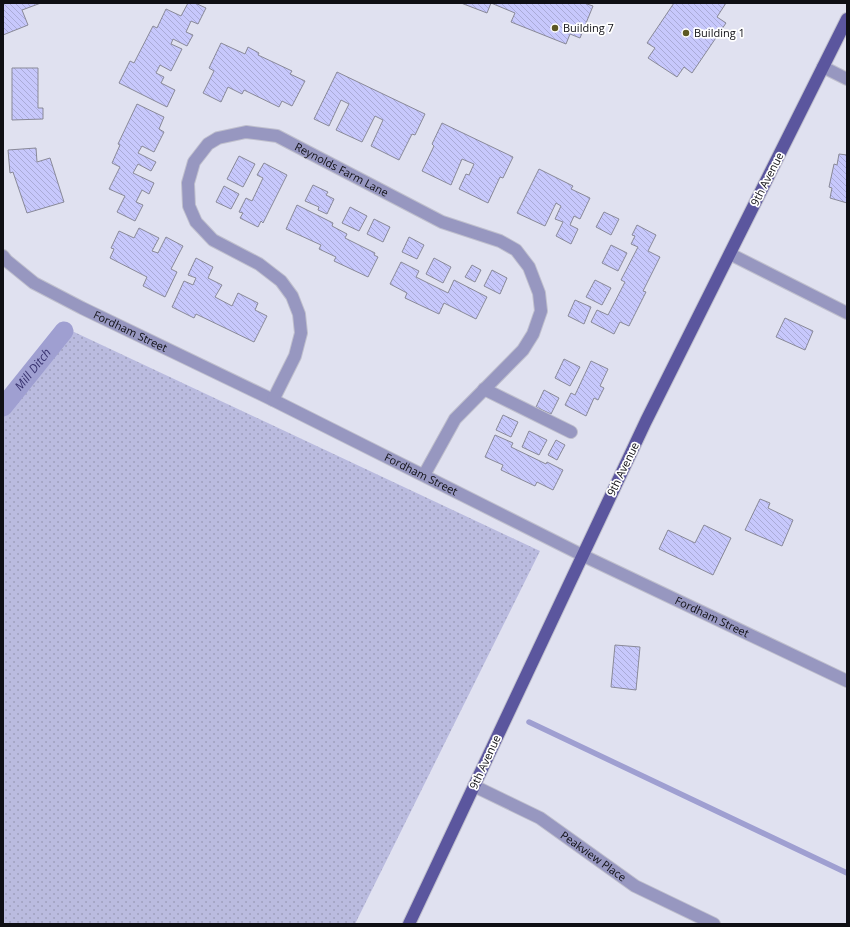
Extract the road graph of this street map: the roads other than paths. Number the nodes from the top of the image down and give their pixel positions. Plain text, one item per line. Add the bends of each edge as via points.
1 (847, 19) edge
2 (823, 67) junction
3 (847, 79) edge
4 (730, 254) junction
5 (3, 256) edge
6 (847, 314) edge
7 (484, 389) junction
8 (273, 400) junction
9 (571, 432) dead end
10 (424, 475) junction
11 (582, 555) junction
12 (847, 681) edge
13 (474, 786) junction
14 (409, 924) edge
15 (714, 924) edge

1 - 2 main road, 9th Avenue
2 - 3 street
2 - 4 main road, 9th Avenue
4 - 6 street
4 - 11 main road, 9th Avenue
5 - 8 street, Fordham Street via 34,284
7 - 8 street, Reynolds Farm Lane via 523,350 534,334 541,311 539,292 529,267 516,250 500,241 442,222 277,136 246,132 218,138 203,150 194,162 188,183 189,206 196,222 213,240 259,264 281,281 292,296 299,314 301,333 295,356
7 - 9 street
7 - 10 street, Reynolds Farm Lane via 455,419
8 - 10 street, Fordham Street
10 - 11 street, Fordham Street
11 - 12 street, Fordham Street
11 - 13 main road, 9th Avenue
13 - 14 main road, 9th Avenue
13 - 15 street, Peakview Place via 536,816 635,886

